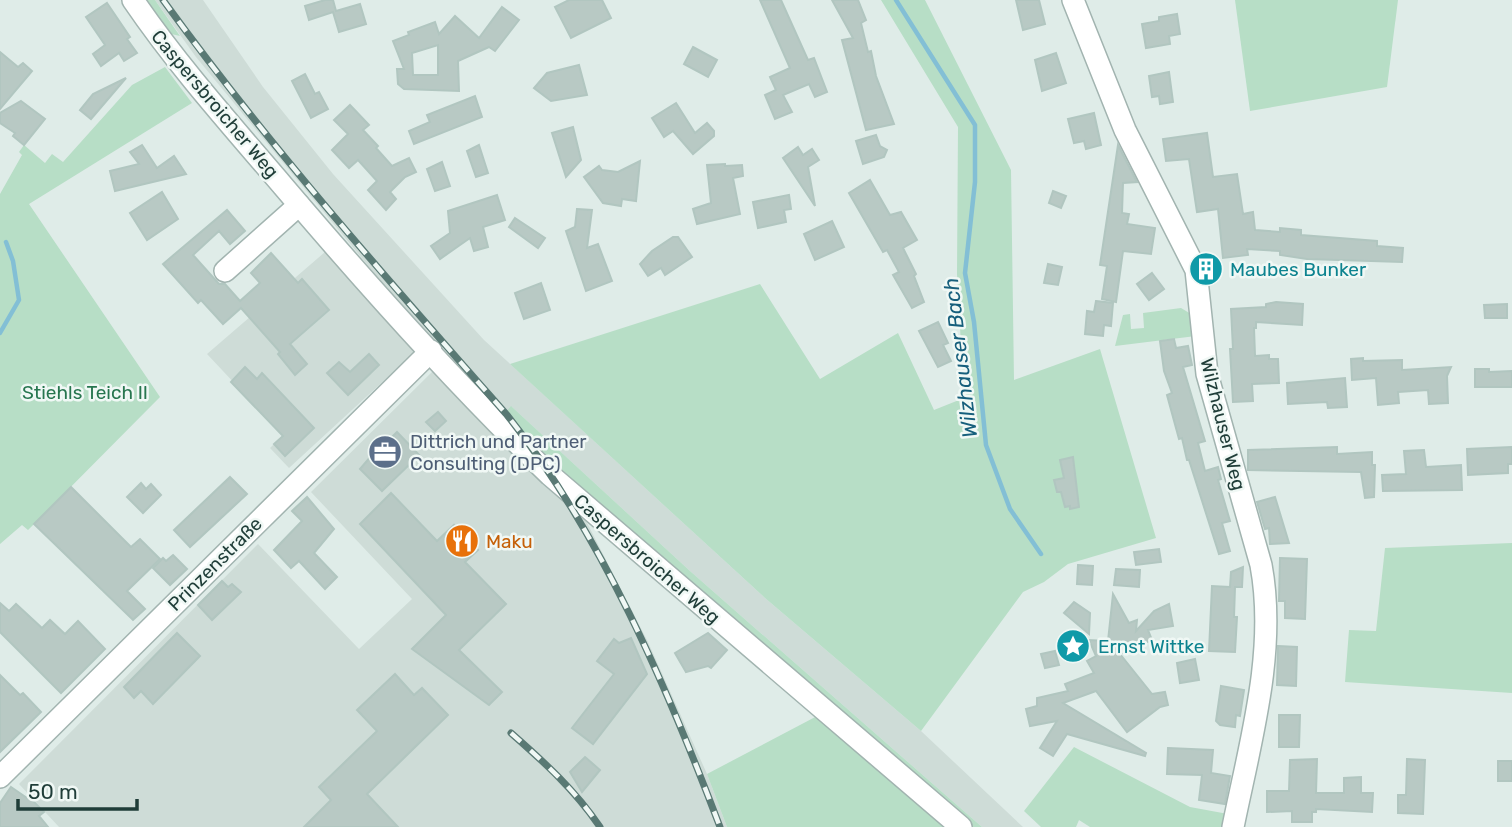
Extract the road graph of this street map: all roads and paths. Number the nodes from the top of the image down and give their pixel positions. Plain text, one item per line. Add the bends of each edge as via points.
1 (133, 0) edge
2 (1073, 0) edge
3 (299, 205) junction
4 (225, 271) dead end
5 (431, 351) junction
6 (0, 777) edge
7 (961, 827) edge
8 (1233, 827) edge

1 - 3 street, Caspersbroicher Weg via 172,57
2 - 8 street, Wilzhauser Weg via 1125,130 1196,270 1207,374 1262,574 1265,614 1260,689
3 - 4 street
3 - 5 street, Caspersbroicher Weg
5 - 6 street, Prinzenstraße
5 - 7 street, Caspersbroicher Weg via 550,475

